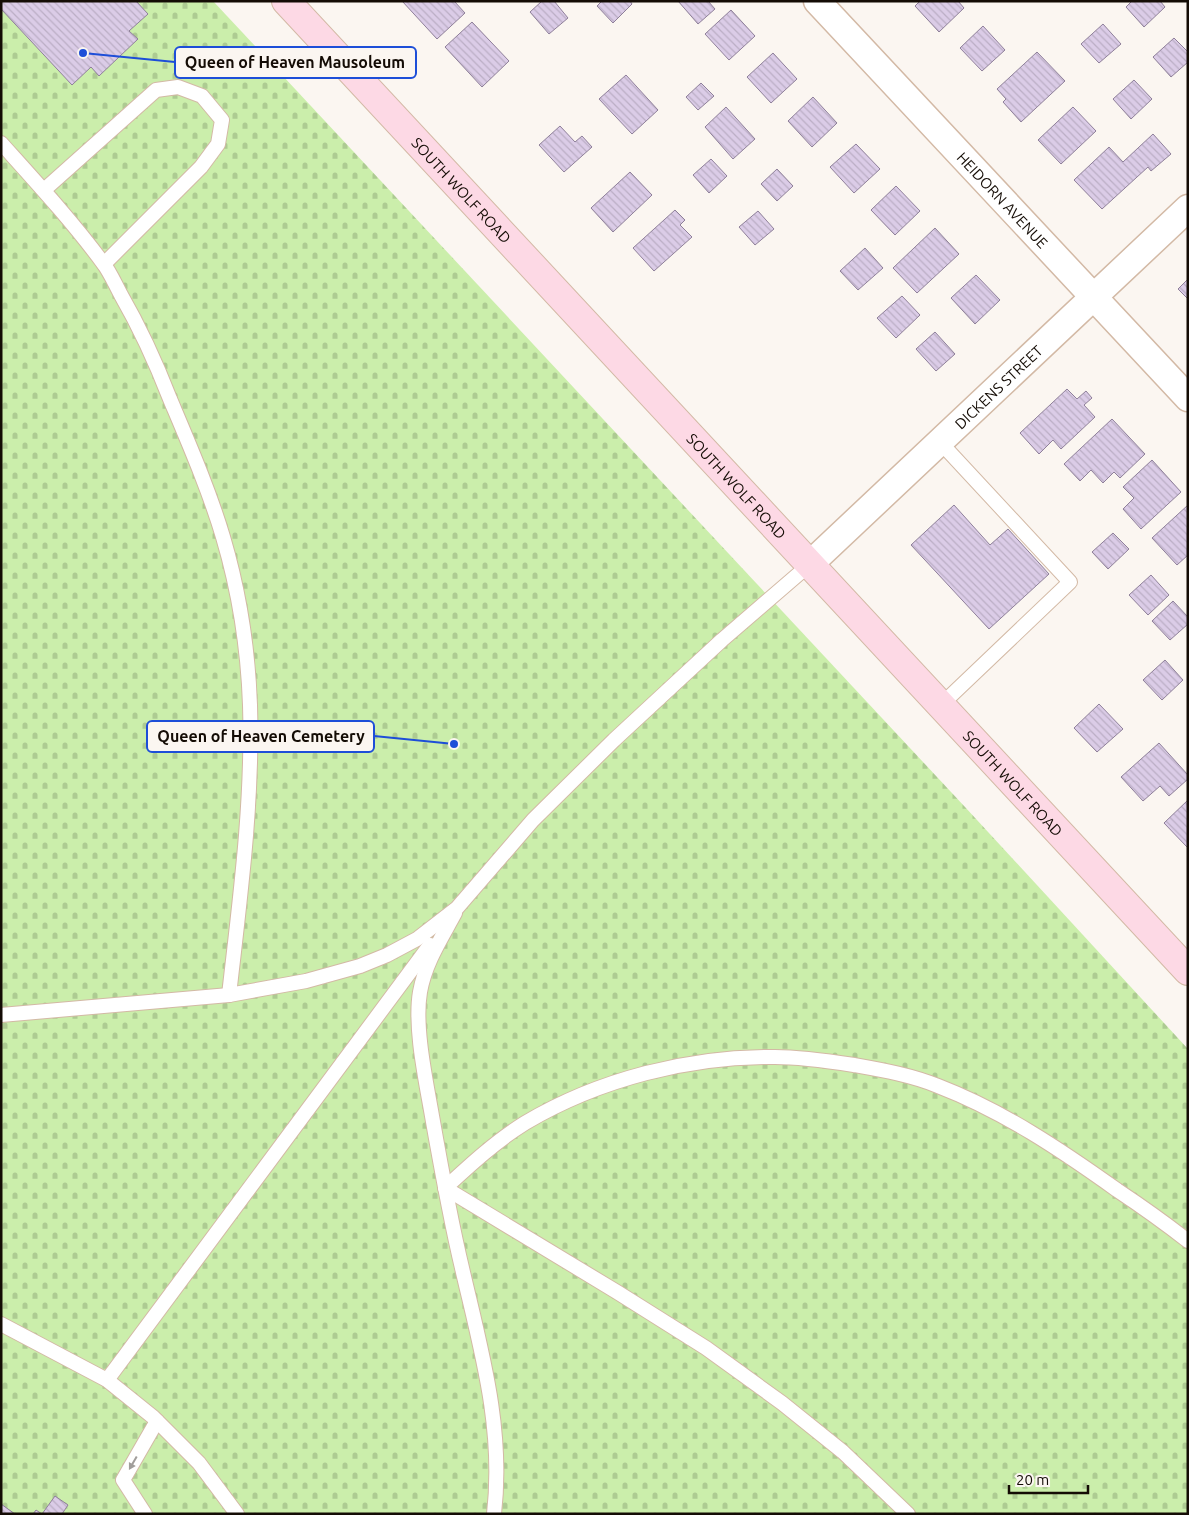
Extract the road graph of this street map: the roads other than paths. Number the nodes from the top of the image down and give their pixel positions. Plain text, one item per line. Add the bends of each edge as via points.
1 (286, 1) edge
2 (818, 1) edge
3 (1, 143) edge
4 (44, 190) junction
5 (1188, 208) edge
6 (104, 264) junction
7 (1093, 298) junction
8 (1188, 398) edge
9 (940, 442) junction
10 (809, 565) junction
11 (941, 705) junction
12 (457, 908) junction
13 (1188, 971) edge
14 (229, 994) junction
15 (1, 1015) edge
16 (445, 1188) junction
17 (1188, 1241) edge
18 (2, 1324) edge
19 (107, 1380) junction
20 (157, 1421) junction
21 (145, 1514) edge
22 (237, 1514) edge
23 (494, 1514) edge
24 (908, 1514) edge

1 - 10 main road, SOUTH WOLF ROAD
2 - 7 street, HEIDORN AVENUE
3 - 4 lane
4 - 6 lane
4 - 6 lane via 156,90 178,87 202,96 222,120 218,144 201,167
5 - 7 street, DICKENS STREET
6 - 14 lane via 159,370 204,482 223,535 244,632 250,703 250,778
7 - 8 street, HEIDORN AVENUE
7 - 9 street, DICKENS STREET
9 - 10 street, DICKENS STREET
9 - 11 lane via 1070,582
10 - 11 main road, SOUTH WOLF ROAD
10 - 12 lane via 722,640 607,747 533,820
11 - 13 main road, SOUTH WOLF ROAD
12 - 14 lane via 417,939 360,966 306,981
12 - 16 lane via 427,965 420,994 424,1068
12 - 19 lane
14 - 15 lane
16 - 17 lane via 484,1153 525,1123 586,1092 714,1060 776,1057 890,1071 936,1085 978,1103 1070,1156
16 - 23 lane via 496,1433
16 - 24 lane via 706,1348 782,1402 843,1452
18 - 19 lane
19 - 20 lane
20 -> 21 lane via 123,1480
20 - 22 lane via 199,1463

